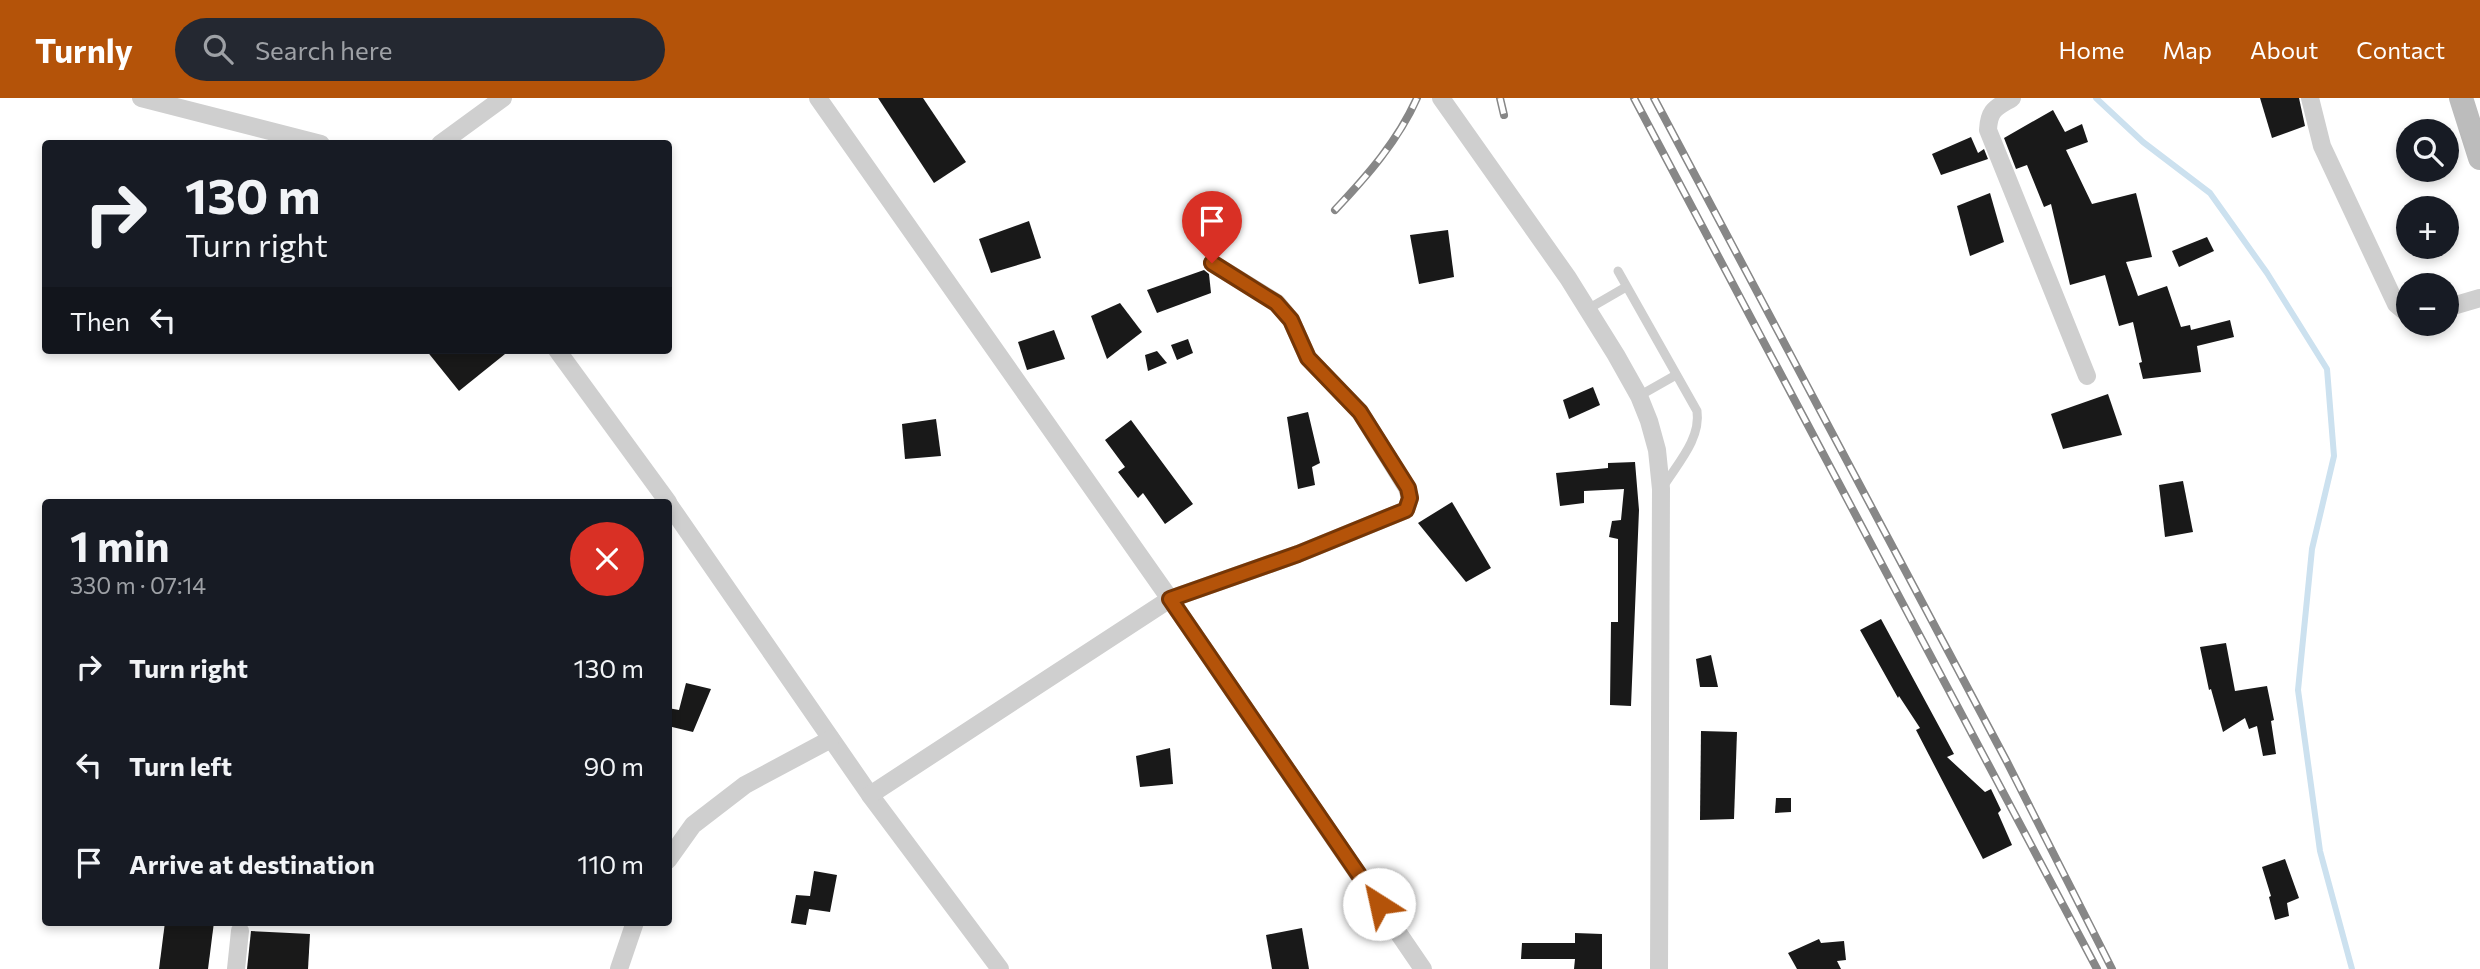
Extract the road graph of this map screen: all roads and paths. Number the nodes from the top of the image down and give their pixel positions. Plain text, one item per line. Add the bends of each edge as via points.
1 (141, 98) edge
2 (503, 98) edge
3 (818, 98) edge
4 (1441, 98) edge
5 (2012, 98) edge
6 (2310, 98) edge
7 (2461, 98) edge
8 (305, 140) edge
9 (445, 140) edge
10 (2480, 158) edge
11 (1212, 263) dead end
12 (1618, 271) dead end
13 (1626, 287) junction
14 (2480, 298) edge
15 (2396, 304) edge
16 (2459, 304) edge
17 (1588, 309) junction
18 (560, 354) edge
19 (1676, 374) junction
20 (2087, 376) dead end
21 (1639, 396) junction
22 (1661, 489) junction
23 (665, 499) edge
24 (672, 509) edge
25 (1170, 599) junction
26 (831, 739) junction
27 (870, 795) junction
28 (672, 854) edge
29 (634, 926) edge
30 (240, 931) dead end
31 (236, 969) edge
32 (619, 969) edge
33 (1000, 969) edge
34 (1423, 969) edge
35 (1659, 969) edge

1 - 8 street
2 - 9 street
3 - 25 street
4 - 17 street
5 - 20 street via 1993,111 1988,130
6 - 15 street via 2322,146
7 - 10 main road
11 - 25 street via 1262,293 1291,320 1308,358 1370,425 1410,498 1406,510
12 - 13 lane
13 - 17 lane
13 - 19 lane
14 - 16 street
17 - 21 street
18 - 23 street
19 - 21 lane
19 - 22 lane via 1697,411 1699,424
21 - 22 street via 1657,450
22 - 35 street
24 - 26 street
25 - 27 street
25 - 34 street
26 - 27 street
26 - 28 street via 745,785 693,825
27 - 33 street
29 - 32 street
30 - 31 street

